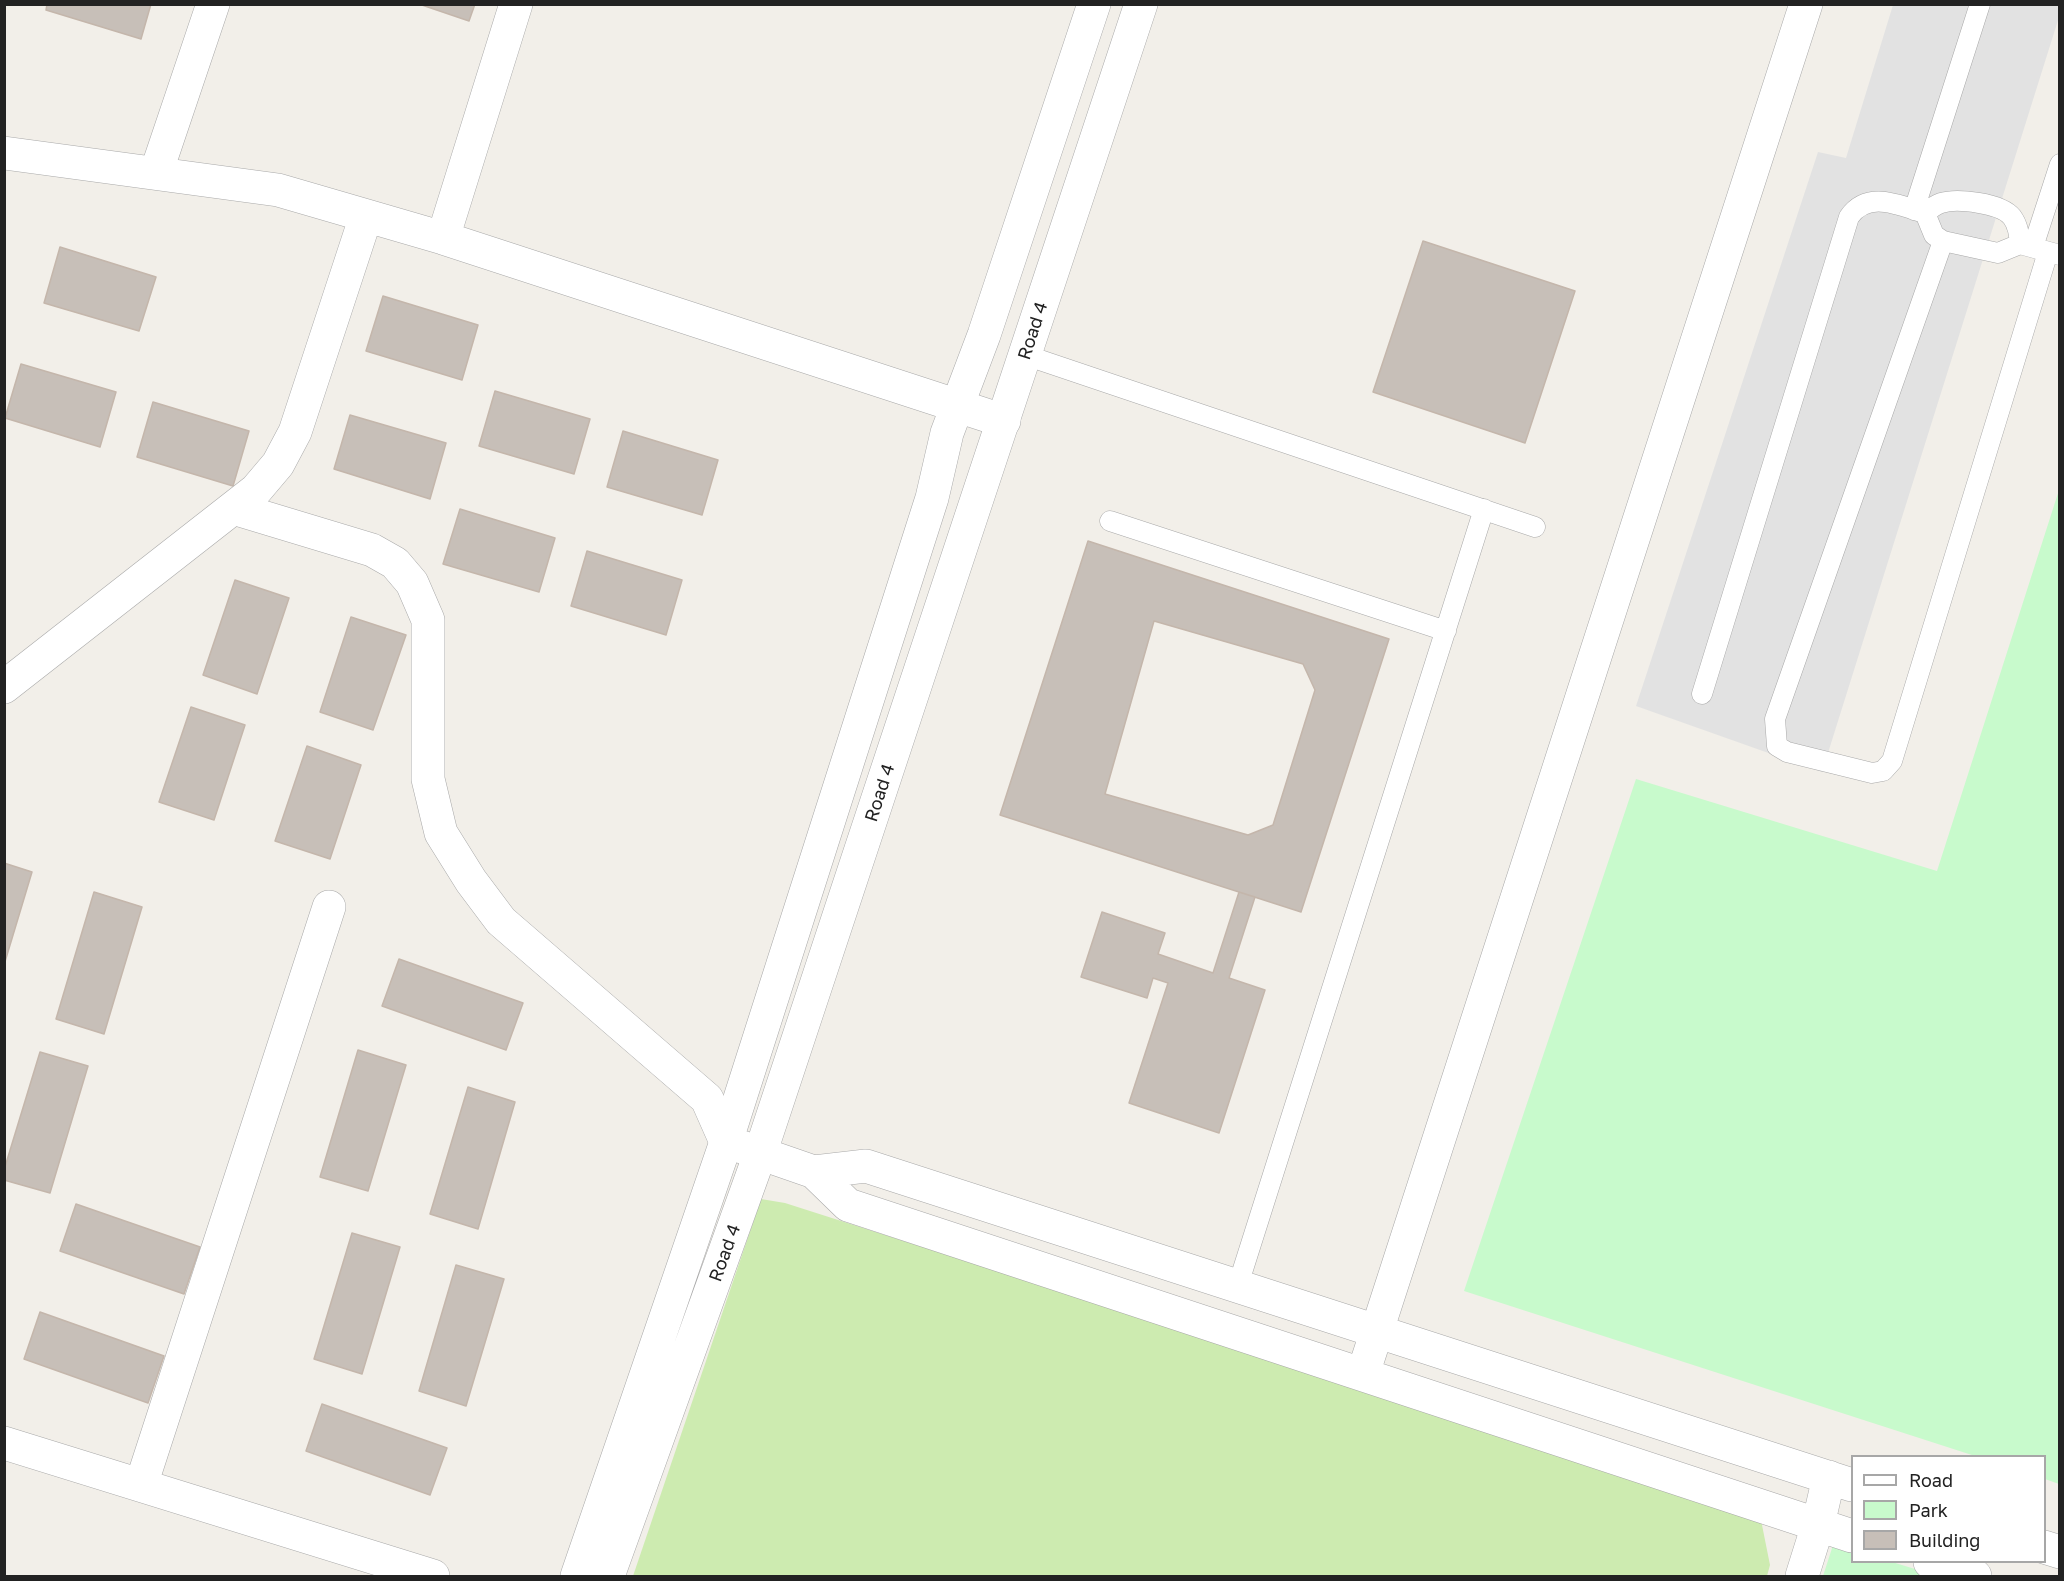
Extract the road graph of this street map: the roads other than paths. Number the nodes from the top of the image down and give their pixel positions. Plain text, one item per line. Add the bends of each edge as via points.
1 (213, 4) edge
2 (516, 4) edge
3 (1094, 4) edge
4 (1141, 4) edge
5 (1806, 4) edge
6 (1980, 4) edge
7 (4, 153) edge
8 (2060, 164) edge
9 (156, 173) junction
10 (1920, 212) junction
11 (366, 216) junction
12 (444, 238) junction
13 (1943, 241) junction
14 (2040, 249) edge
15 (1025, 355) junction
16 (959, 406) junction
17 (1004, 421) junction
18 (233, 508) junction
19 (1484, 509) junction
20 (1110, 521) dead end
21 (1534, 527) dead end
22 (1446, 631) junction
23 (4, 687) edge
24 (1702, 694) dead end
25 (329, 907) dead end
26 (726, 1142) junction
27 (760, 1154) junction
28 (814, 1172) junction
29 (1238, 1285) junction
30 (1377, 1332) junction
31 (1363, 1374) junction
32 (4, 1443) edge
33 (1840, 1481) edge
34 (141, 1485) junction
35 (1818, 1525) junction
36 (1851, 1536) edge
37 (1933, 1563) edge
38 (433, 1576) edge
39 (577, 1576) edge
40 (608, 1576) edge
41 (1802, 1576) edge
42 (1975, 1576) edge

1 - 9 street
2 - 12 street
3 - 16 street, Road 4
4 - 15 street, Road 4
5 - 30 street
6 - 10 lane
7 - 9 street
8 - 14 lane
9 - 11 street via 278,190
10 - 13 lane via 1934,235
10 - 14 lane via 1959,199 2001,209
10 - 24 lane via 1871,200 1857,206 1849,217
11 - 12 street
11 - 18 street via 295,432 278,464 256,490
12 - 16 street
13 - 14 lane via 1998,253
13 - 14 lane via 1775,719 1777,746 1787,752 1872,773 1883,771 1892,761
15 - 17 street, Road 4
15 - 19 lane
16 - 17 street
16 - 26 street, Road 4 via 947,433 932,498
17 - 27 street, Road 4
18 - 23 street
18 - 26 street via 372,550 395,563 412,583 428,621 428,779 441,833 501,921 707,1100
19 - 21 lane
19 - 22 lane
20 - 22 lane
22 - 29 lane
25 - 34 street
26 - 27 street
26 - 39 street, Road 4
27 - 28 street
27 - 40 street, Road 4
28 - 29 street via 866,1166
28 - 31 street via 848,1205
29 - 30 street
30 - 31 street
30 - 33 street
31 - 35 street
32 - 34 street
33 - 35 street
34 - 38 street
35 - 36 street
35 - 41 street
37 - 42 street

